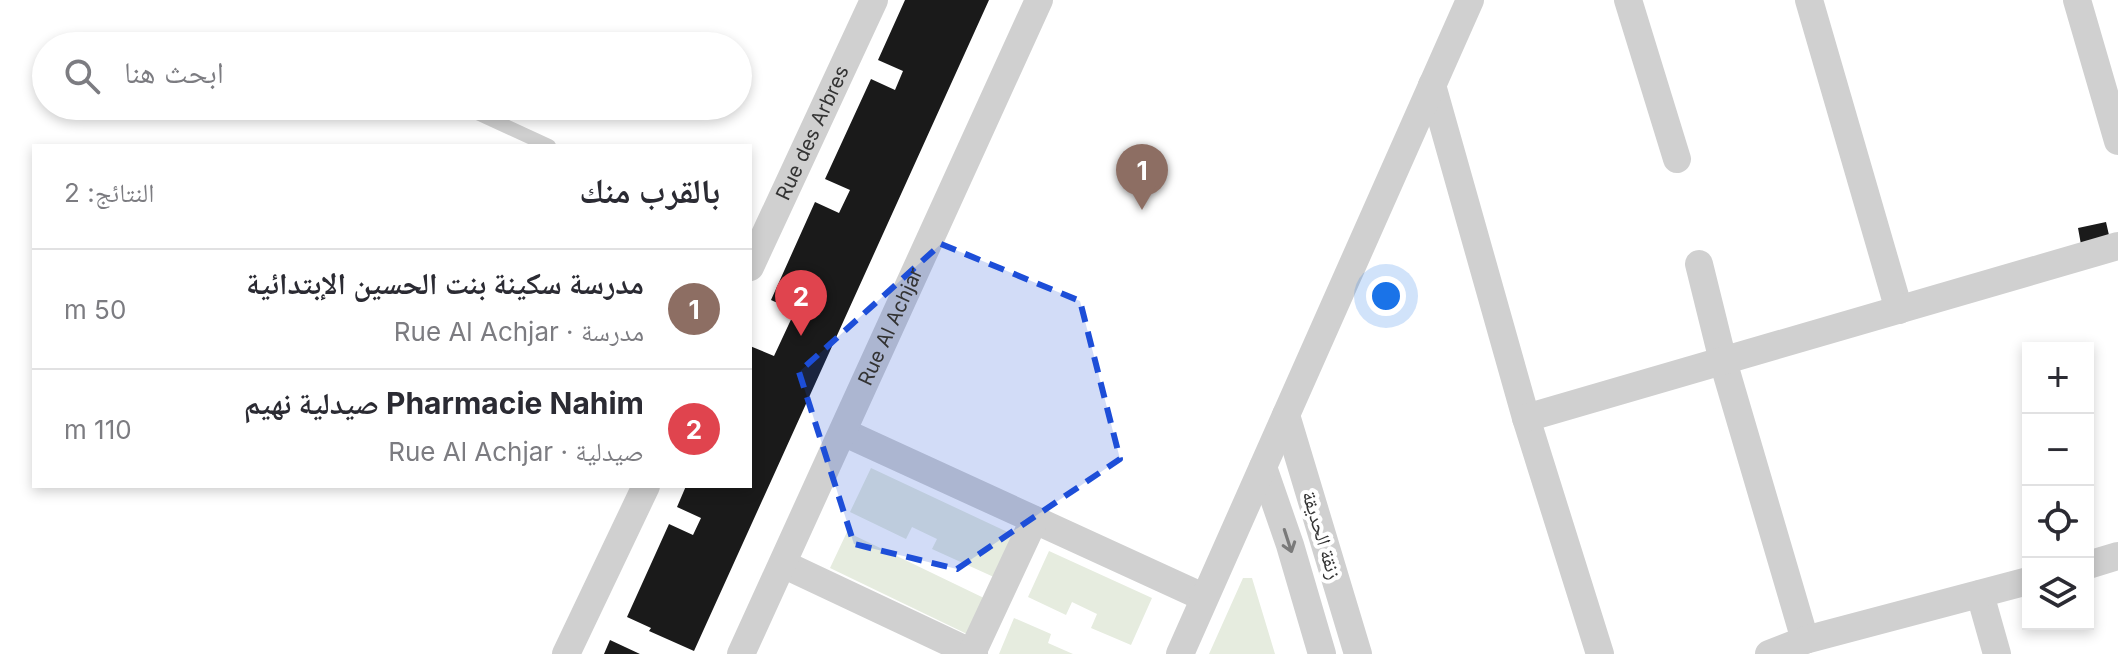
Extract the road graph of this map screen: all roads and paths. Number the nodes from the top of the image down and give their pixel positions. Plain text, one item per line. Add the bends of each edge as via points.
1 (874, 0) edge
2 (1039, 0) edge
3 (1470, 0) edge
4 (1628, 0) edge
5 (1809, 0) edge
6 (2077, 0) edge
7 (1432, 85) junction
8 (492, 120) edge
9 (2118, 138) edge
10 (545, 144) edge
11 (1677, 159) dead end
12 (2118, 246) edge
13 (754, 249) edge
14 (1699, 264) dead end
15 (1899, 310) junction
16 (1723, 361) junction
17 (1286, 415) junction
18 (1526, 418) junction
19 (843, 432) junction
20 (1263, 467) junction
21 (645, 488) edge
22 (1034, 520) junction
23 (2118, 556) edge
24 (2094, 563) edge
25 (783, 564) junction
26 (2022, 583) edge
27 (1980, 594) junction
28 (1203, 597) junction
29 (1805, 640) junction
30 (566, 654) edge
31 (741, 654) edge
32 (973, 654) edge
33 (1180, 654) edge
34 (1322, 654) edge
35 (1358, 654) edge
36 (1600, 654) edge
37 (1772, 654) edge
38 (1997, 654) edge

1 - 13 street, Rue des Arbres
2 - 19 street, Rue Al Achjar
3 - 7 street
4 - 11 street
5 - 15 street
6 - 9 street
7 - 17 street
7 - 18 street
8 - 10 lane
12 - 15 street
14 - 16 street
15 - 16 street
16 - 18 street
16 - 29 street
17 - 20 street
17 - 35 street, زنقة الحديقة
18 - 36 street
19 - 22 street
19 - 25 street, Rue Al Achjar
20 - 28 street
20 -> 34 street, زنقة الحديقة
21 - 30 street
22 - 28 street
22 - 32 street
23 - 24 street
25 - 31 street, Rue Al Achjar
25 - 32 street
26 - 27 street
27 - 29 street
27 - 38 street
28 - 33 street
29 - 37 street

